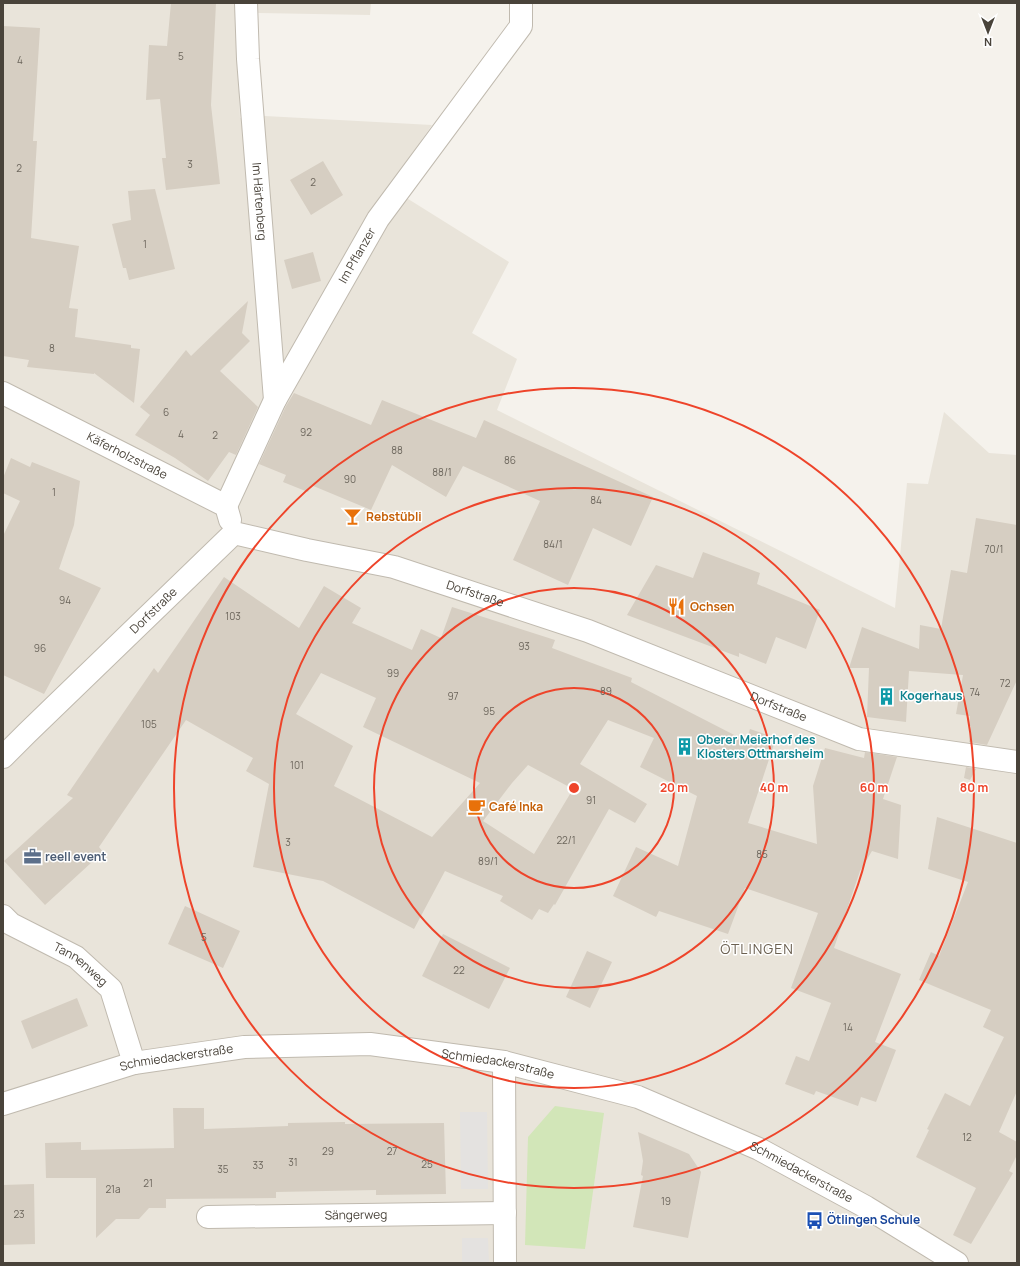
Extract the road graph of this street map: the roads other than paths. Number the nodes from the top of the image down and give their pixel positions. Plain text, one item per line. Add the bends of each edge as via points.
1 (246, 3) edge
2 (521, 3) edge
3 (3, 393) edge
4 (275, 400) junction
5 (226, 506) junction
6 (234, 533) junction
7 (3, 757) edge
8 (1017, 762) edge
9 (3, 916) edge
10 (504, 1062) junction
11 (134, 1063) junction
12 (3, 1104) edge
13 (505, 1213) junction
14 (208, 1217) dead end
15 (505, 1263) edge
16 (957, 1263) edge

1 - 4 street, Im Härtenberg via 248,59
2 - 4 street, Im Pflanzer via 521,26 378,219
3 - 5 street, Käferholzstraße
4 - 5 street, Im Pflanzer
5 - 6 street
6 - 7 street, Dorfstraße
6 - 8 street, Dorfstraße via 394,567 580,628 859,739
9 - 11 street, Tannenweg via 10,924 76,957 111,989
10 - 11 street, Schmiedackerstraße via 370,1044 244,1047
10 - 13 street
10 - 16 street, Schmiedackerstraße via 638,1097 759,1149 866,1207
11 - 12 street, Schmiedackerstraße
13 - 14 street, Sängerweg
13 - 15 street

